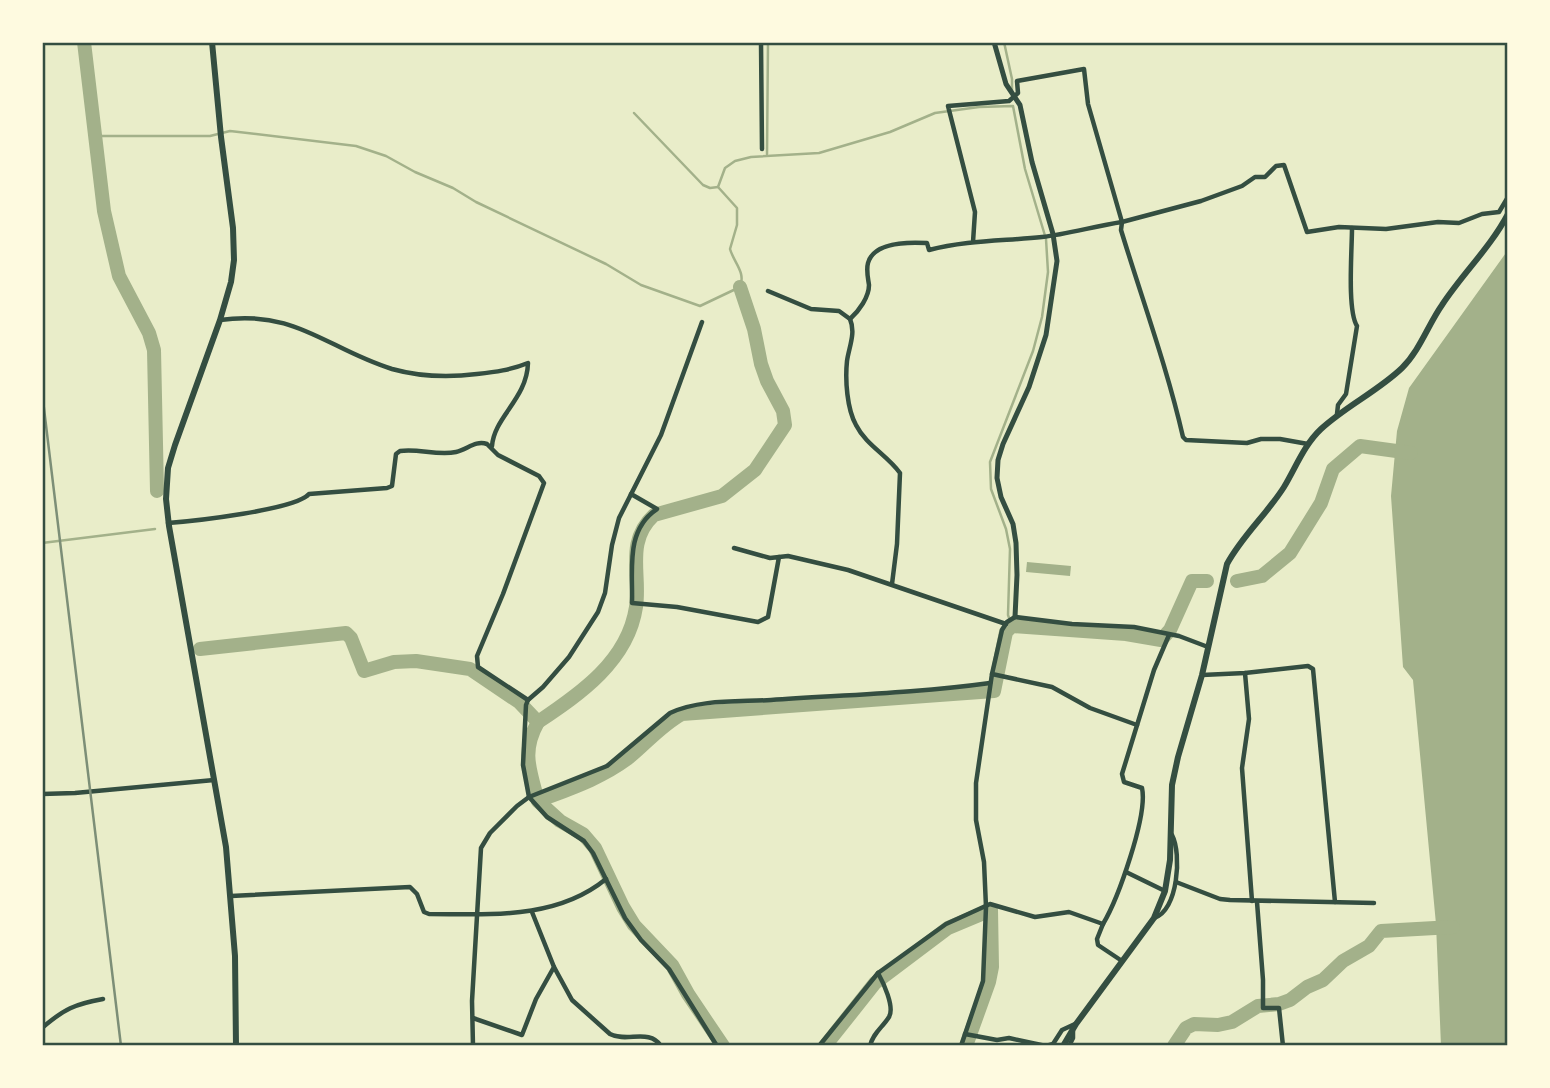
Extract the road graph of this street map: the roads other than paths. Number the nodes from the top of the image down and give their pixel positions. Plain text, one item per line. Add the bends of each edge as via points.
1 (212, 42) edge
2 (761, 42) edge
3 (994, 42) edge
4 (1014, 97) junction
5 (762, 149) dead end
6 (1508, 197) edge
7 (1508, 214) edge
8 (1122, 222) junction
9 (1352, 228) junction
10 (1051, 235) junction
11 (973, 242) junction
12 (768, 291) dead end
13 (850, 319) junction
14 (220, 320) junction
15 (702, 322) dead end
16 (1337, 414) junction
17 (1308, 444) junction
18 (492, 447) junction
19 (631, 494) junction
20 (169, 523) junction
21 (734, 548) dead end
22 (779, 557) junction
23 (892, 584) junction
24 (1010, 620) junction
25 (1167, 634) junction
26 (1208, 647) junction
27 (1245, 673) junction
28 (992, 674) junction
29 (1202, 675) junction
30 (990, 685) junction
31 (527, 702) junction
32 (1138, 725) junction
33 (214, 780) junction
34 (42, 793) edge
35 (531, 796) junction
36 (1171, 835) junction
37 (1126, 872) junction
38 (606, 879) junction
39 (1178, 883) junction
40 (1166, 891) junction
41 (231, 896) junction
42 (1254, 902) junction
43 (1335, 902) junction
44 (1374, 904) dead end
45 (986, 911) junction
46 (532, 912) junction
47 (477, 914) junction
48 (1154, 918) junction
49 (1103, 924) junction
50 (1123, 962) junction
51 (554, 967) junction
52 (880, 976) junction
53 (103, 999) dead end
54 (473, 1018) junction
55 (1074, 1027) junction
56 (42, 1028) edge
57 (965, 1034) junction
58 (236, 1046) edge
59 (473, 1046) edge
60 (661, 1046) edge
61 (717, 1046) edge
62 (819, 1046) edge
63 (870, 1046) edge
64 (961, 1046) edge
65 (1063, 1046) edge
66 (1069, 1046) edge
67 (1283, 1046) edge

1 - 14 main road via 234,260
2 - 5 street
3 - 4 street
4 - 8 street via 1017,81 1084,68 1088,104
4 - 10 street via 1025,122
4 - 11 street via 948,106 975,212
6 - 9 street via 1499,212 1459,223
7 - 16 main road via 1407,362
8 - 9 street via 1201,201 1255,177 1265,177 1283,165 1307,232
8 - 10 street
8 - 17 street via 1186,440 1247,443 1280,439
9 - 16 street via 1352,300 1357,326 1346,394
10 - 11 street
10 - 24 street via 1057,261 1046,335 998,460 1001,497 1016,543
11 - 13 street via 929,250 927,243 899,242 885,247 870,257 869,289
12 - 13 street via 811,309 839,311
13 - 23 street via 847,380 854,423 900,473
14 - 18 street via 261,318 301,328 390,368 422,376 499,372 528,363 526,381 492,436
14 - 20 main road via 168,468
15 - 19 street via 661,435
16 - 17 main road
17 - 26 main road via 1284,486 1227,564
18 - 20 street via 483,442 451,453 400,451 392,486 387,488 309,495 249,513
18 - 31 street via 544,483 476,663
19 - 22 street via 657,509 646,516 633,544 632,603 764,621
19 - 31 street via 619,518 598,612 569,657
20 - 33 main road
21 - 22 street
22 - 23 street
23 - 24 street
24 - 25 street via 1134,627
24 - 28 street via 1002,630
25 - 26 street
25 - 32 street
26 - 29 main road
27 - 29 street
27 - 42 street via 1249,719 1242,768
27 - 43 street via 1314,668
28 - 30 street
28 - 32 street via 1045,685
29 - 36 main road via 1172,785
30 - 35 street via 679,709 607,766
30 - 45 street via 975,801
31 - 35 street via 523,765
32 - 37 street via 1121,779 1143,792
33 - 34 street
33 - 41 main road
35 - 38 street via 547,817 584,841
35 - 47 street via 490,833 481,848
36 - 39 street via 1176,844
36 - 40 main road
37 - 40 street
37 - 49 street
38 - 46 street via 572,901
38 - 61 street via 625,918 669,969
39 - 42 street via 1220,899
39 - 48 street via 1163,913
40 - 48 main road
41 - 47 street via 410,887 424,912
41 - 58 main road
42 - 43 street
42 - 67 street via 1263,1005 1279,1008
43 - 44 street
45 - 49 street via 990,904 1035,917 1069,912
45 - 52 street via 946,924
45 - 57 street via 984,981
46 - 47 street
46 - 51 street
47 - 54 street
48 - 50 main road
49 - 50 street via 1098,945
50 - 55 main road
51 - 54 street via 522,1035
51 - 60 street via 572,1000 610,1034 617,1038 649,1036
52 - 62 street
52 - 63 street via 890,1016
53 - 56 street via 62,1010
54 - 59 street
55 - 57 street via 1062,1030 1053,1044 1046,1046
55 - 65 main road
55 - 66 street
57 - 64 street

